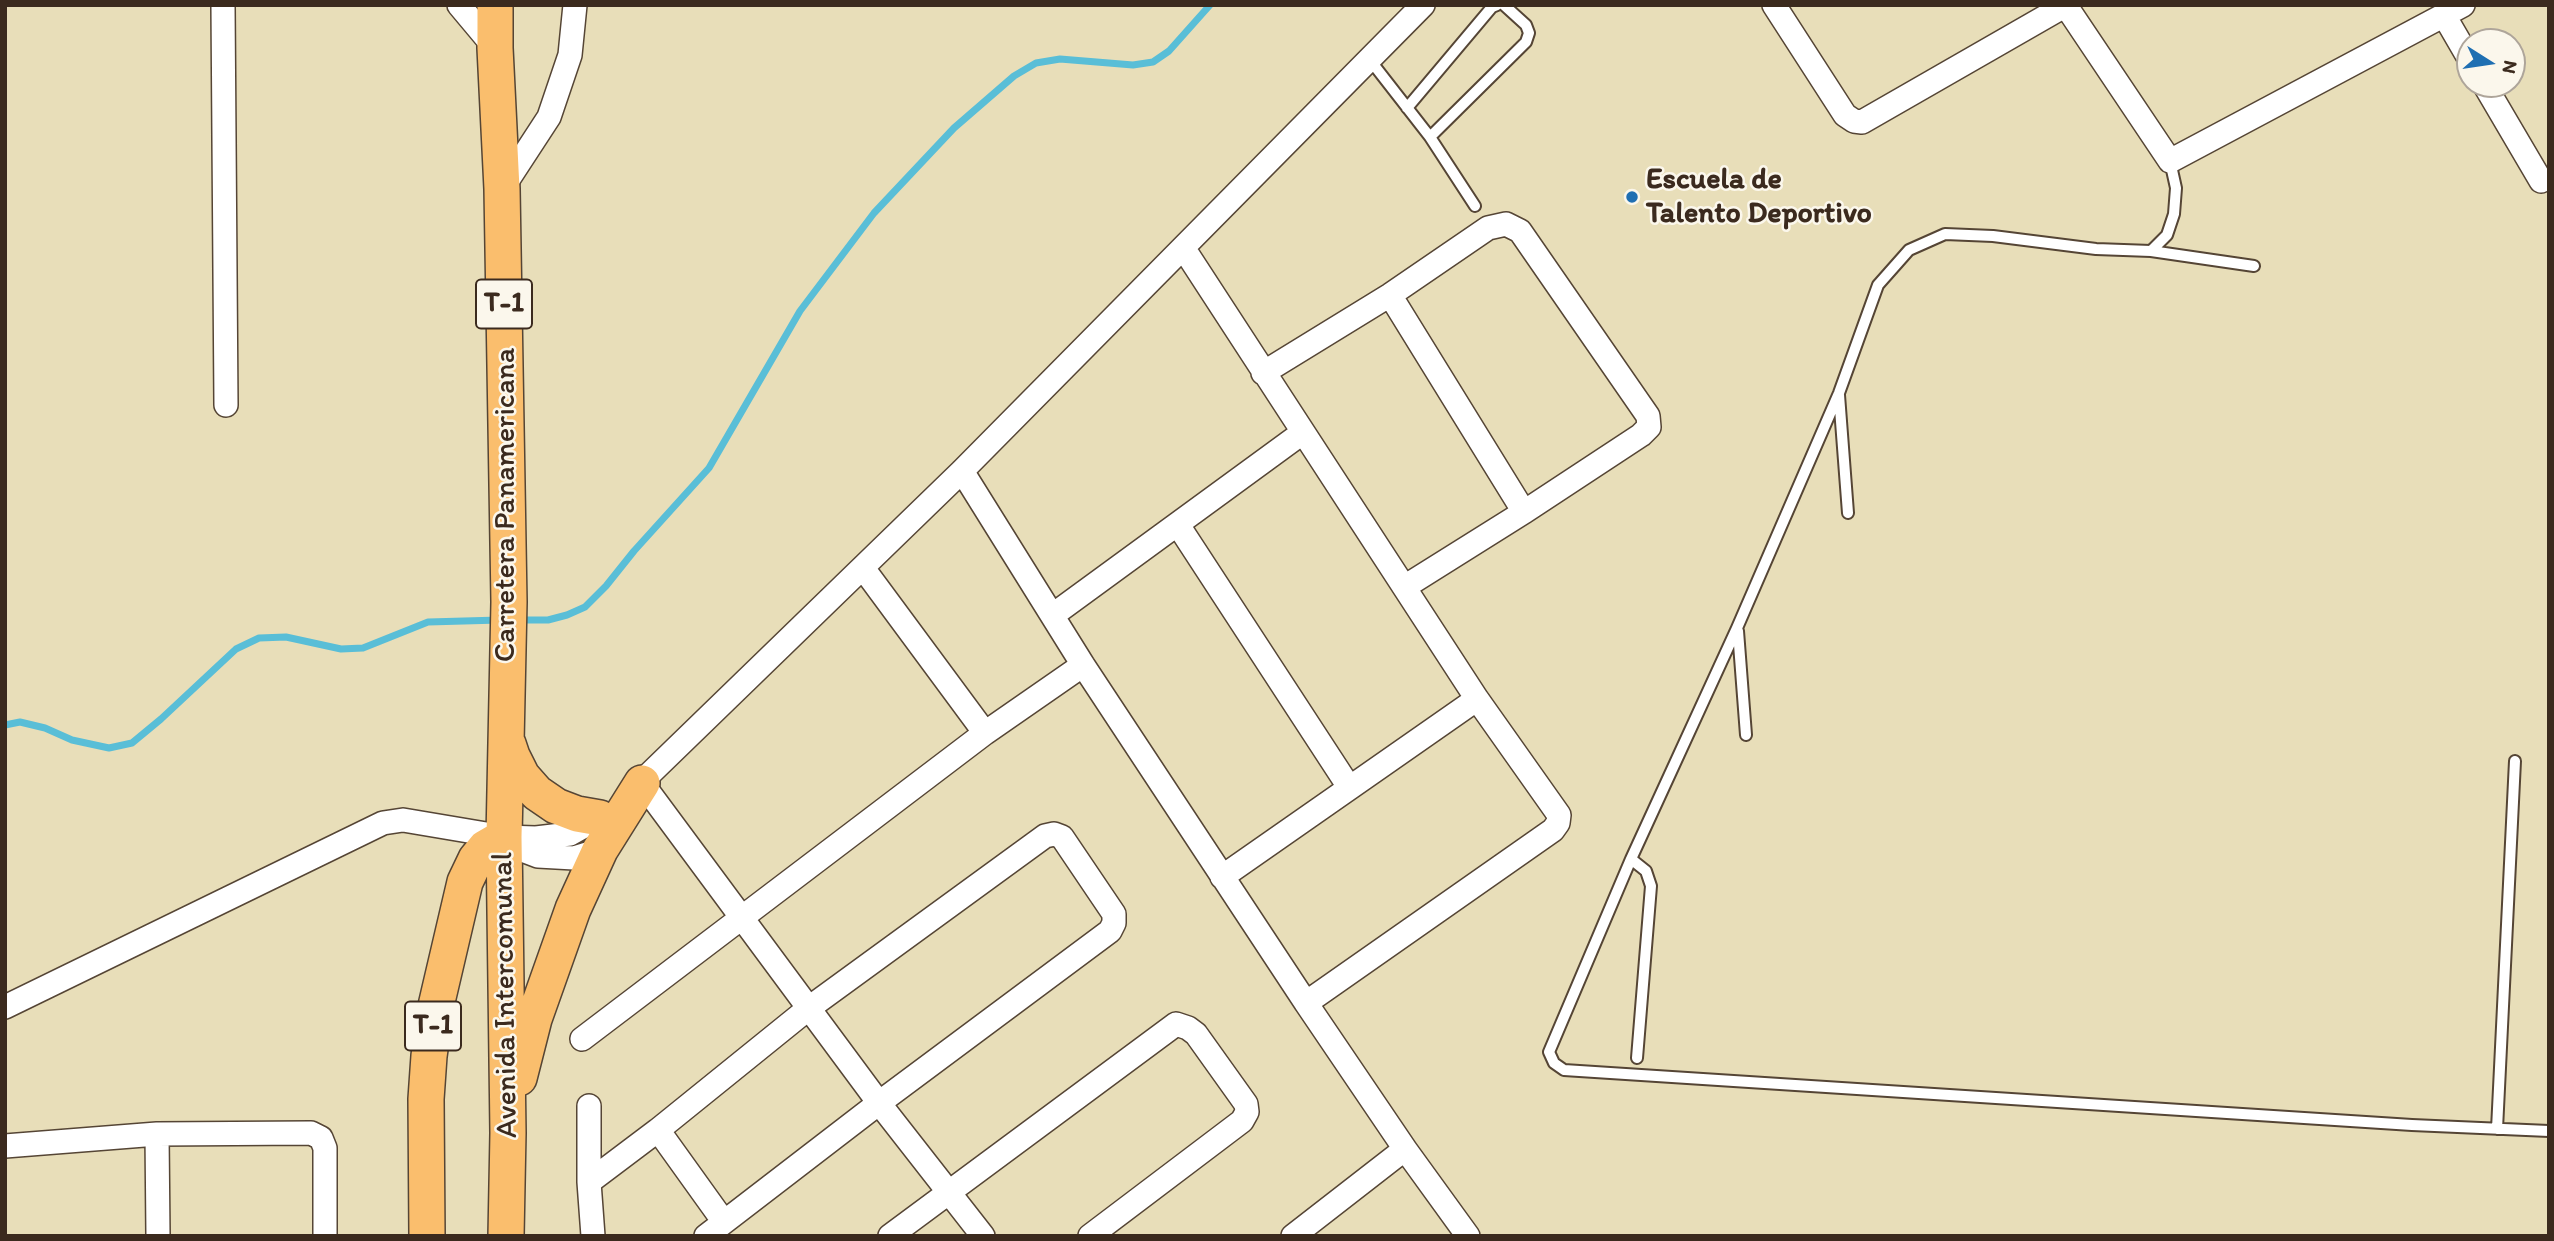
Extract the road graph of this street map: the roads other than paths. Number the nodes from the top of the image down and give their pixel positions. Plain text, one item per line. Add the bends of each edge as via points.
1 (223, 5) edge
2 (459, 5) edge
3 (495, 5) edge
4 (575, 5) edge
5 (1423, 5) edge
6 (1497, 5) edge
7 (1504, 5) edge
8 (1774, 5) edge
9 (2066, 6) edge
10 (2454, 11) edge
11 (2460, 28) edge
12 (495, 48) junction
13 (1370, 60) junction
14 (2492, 98) edge
15 (1407, 108) junction
16 (1430, 137) junction
17 (2170, 161) junction
18 (2541, 181) dead end
19 (502, 189) junction
20 (1475, 206) dead end
21 (1184, 249) junction
22 (2151, 251) junction
23 (2254, 266) dead end
24 (1390, 295) junction
25 (1263, 373) junction
26 (1839, 393) junction
27 (226, 405) dead end
28 (1302, 433) junction
29 (962, 471) junction
30 (1524, 512) junction
31 (1848, 513) dead end
32 (1178, 525) junction
33 (863, 568) junction
34 (1406, 586) junction
35 (1054, 615) junction
36 (1738, 628) junction
37 (1083, 665) junction
38 (1477, 699) junction
39 (985, 733) junction
40 (506, 734) junction
41 (1746, 735) dead end
42 (2515, 761) dead end
43 (642, 783) junction
44 (1349, 788) junction
45 (600, 834) junction
46 (504, 837) junction
47 (1631, 859) junction
48 (1222, 877) junction
49 (741, 917) junction
50 (1306, 1003) junction
51 (5, 1007) edge
52 (808, 1008) junction
53 (582, 1040) dead end
54 (1637, 1058) dead end
55 (879, 1102) junction
56 (589, 1106) dead end
57 (2497, 1129) junction
58 (658, 1130) junction
59 (2549, 1131) edge
60 (508, 1133) junction
61 (157, 1134) junction
62 (5, 1146) edge
63 (1405, 1149) junction
64 (589, 1182) junction
65 (950, 1191) junction
66 (724, 1222) junction
67 (158, 1236) edge
68 (325, 1236) edge
69 (427, 1236) edge
70 (506, 1236) edge
71 (593, 1236) edge
72 (706, 1236) edge
73 (890, 1236) edge
74 (983, 1236) edge
75 (1090, 1236) edge
76 (1293, 1236) edge
77 (1468, 1236) edge

1 - 27 street
2 - 12 street
3 - 12 main road, Carretera Panamericana / T-1
4 - 19 street via 570,55 549,117
5 - 13 street
6 - 15 lane
7 - 16 lane via 1526,25 1526,42
8 - 9 street via 1845,115 1862,122
9 - 17 street
10 - 11 street
10 - 17 street
12 - 19 main road, Carretera Panamericana / T-1
13 - 15 lane
13 - 21 street
14 - 18 street
15 - 16 lane
16 - 20 lane
17 - 22 lane via 2176,188 2174,214 2167,235
19 - 40 main road, Carretera Panamericana / T-1
21 - 25 street
21 - 29 street
22 - 23 lane
22 - 26 lane via 1945,234 1909,250 1878,285
24 - 25 street
24 - 30 street
24 - 30 street via 1488,228 1506,224 1520,231 1648,416 1648,427 1641,435
25 - 28 street
26 - 31 lane
26 - 36 lane
28 - 32 street
28 - 34 street
29 - 33 street
29 - 35 street
30 - 34 street
32 - 35 street
32 - 44 street
33 - 39 street
33 - 43 street
34 - 38 street
35 - 37 street
36 - 41 lane
36 - 47 lane
37 - 39 street
37 - 48 street
38 - 44 street
38 - 50 street via 1559,815 1558,823
39 - 49 street
40 - 45 main road via 522,776 537,793
40 - 46 main road, Carretera Panamericana / T-1
42 - 57 lane
43 - 45 main road
43 - 49 street
44 - 48 street
45 - 46 street via 584,828 562,835
45 - 46 street via 574,858 538,856
45 - 60 main road via 531,1030
46 - 51 street via 403,820 383,824
46 - 60 main road, Avenida Intercomunal / T-1
46 - 69 main road, Avenida Intercomunal / T-1 via 485,848 465,882 436,1006 426,1099
47 - 54 lane via 1646,871 1651,886
47 - 57 lane via 1553,1039 1549,1052 1563,1070
48 - 50 street
49 - 52 street
49 - 53 street
50 - 63 street
52 - 55 street
52 - 55 street via 1045,836 1062,837 1114,914 1110,930
52 - 58 street
55 - 65 street
55 - 66 street
56 - 64 street
57 - 59 lane
58 - 64 street
58 - 66 street
60 - 70 main road, Avenida Intercomunal / T-1
61 - 62 street
61 - 67 street
61 - 68 street via 312,1133 321,1138 325,1148
63 - 76 street
63 - 77 street
64 - 71 street
65 - 73 street
65 - 74 street
65 - 75 street via 1177,1024 1188,1027 1246,1104 1247,1112 1242,1121
66 - 72 street

